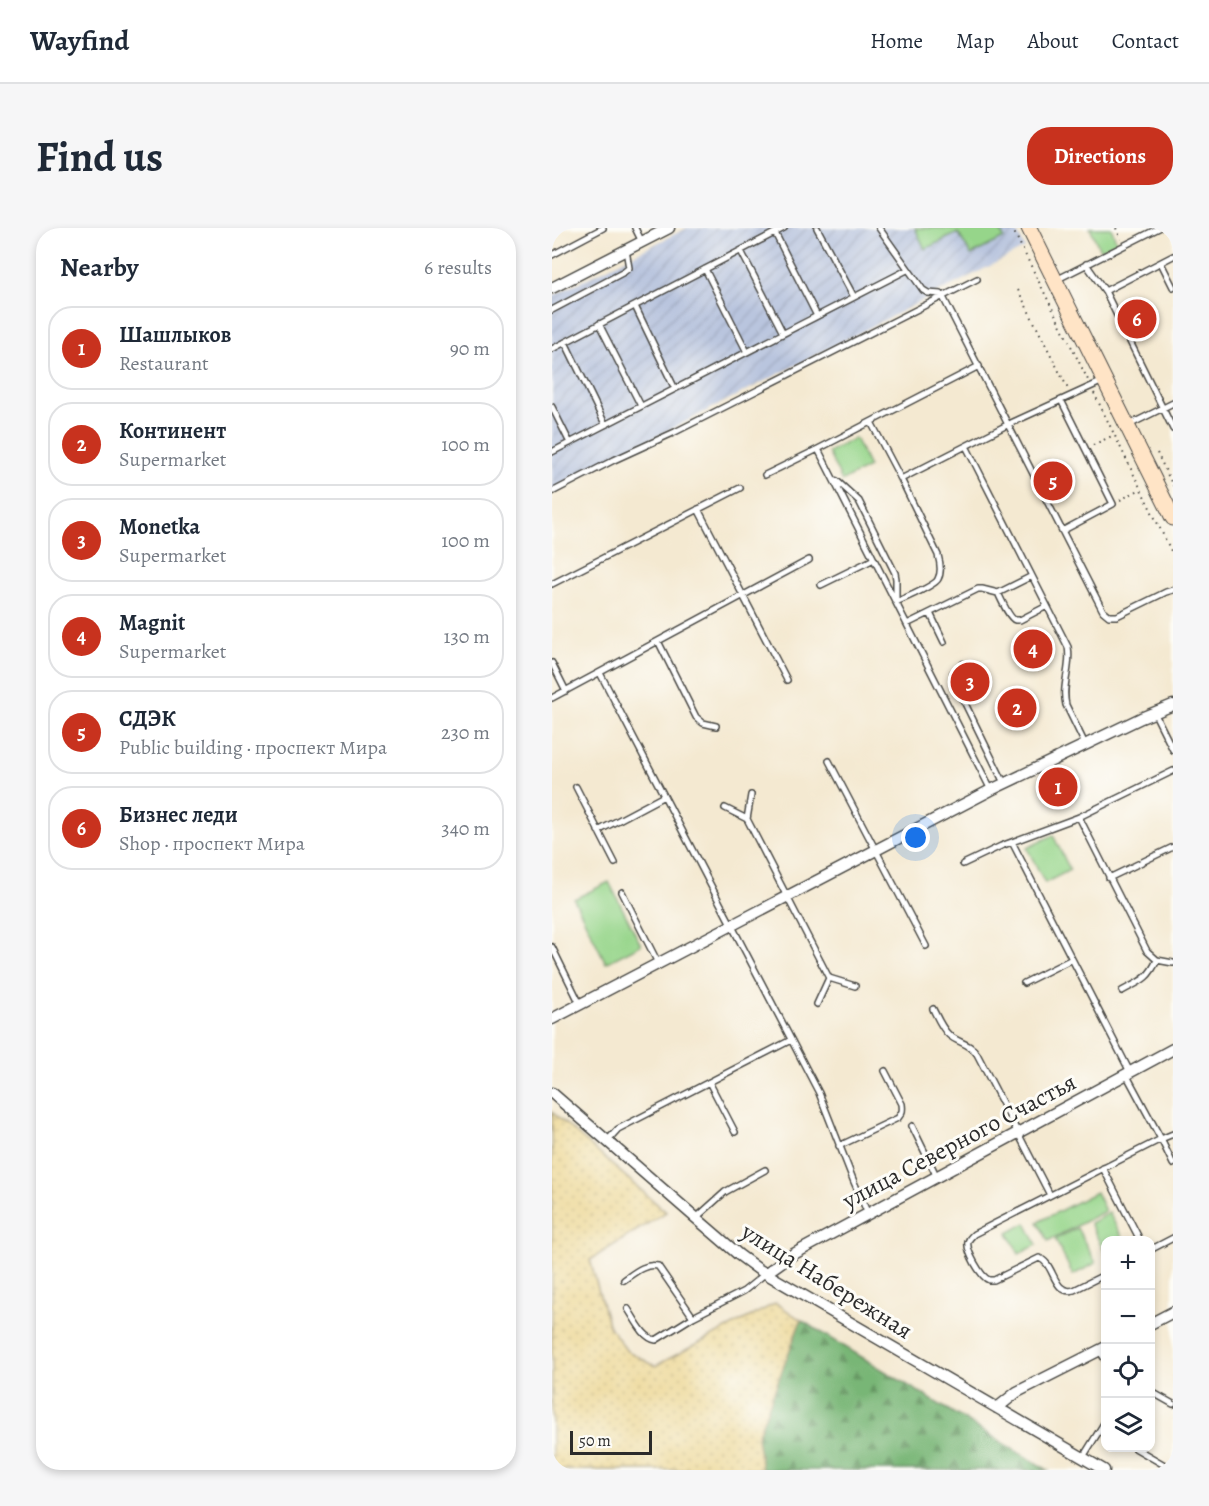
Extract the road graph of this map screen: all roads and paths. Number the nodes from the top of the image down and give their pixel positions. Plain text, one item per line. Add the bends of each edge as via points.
1 (603, 228) edge
2 (635, 228) edge
3 (669, 228) edge
4 (784, 228) edge
5 (817, 228) edge
6 (879, 228) edge
7 (1012, 228) edge
8 (1029, 228) edge
9 (1116, 228) edge
10 (1159, 228) edge
11 (775, 233) junction
12 (642, 242) junction
13 (1125, 245) junction
14 (626, 250) junction
15 (741, 251) junction
16 (552, 255) edge
17 (1173, 256) edge
18 (1161, 262) junction
19 (1086, 264) junction
20 (705, 269) junction
21 (907, 270) junction
22 (977, 279) dead end
23 (1055, 280) junction
24 (1173, 287) edge
25 (552, 288) edge
26 (1018, 290) dead end
27 (1105, 291) junction
28 (854, 297) junction
29 (943, 297) junction
30 (635, 306) junction
31 (552, 310) edge
32 (817, 316) junction
33 (599, 324) junction
34 (783, 333) junction
35 (565, 342) junction
36 (552, 349) edge
37 (747, 352) junction
38 (979, 366) junction
39 (1098, 383) junction
40 (675, 388) junction
41 (1071, 396) junction
42 (1061, 400) junction
43 (1173, 403) edge
44 (641, 406) junction
45 (552, 407) edge
46 (1162, 408) junction
47 (872, 422) junction
48 (605, 424) junction
49 (1009, 424) junction
50 (1173, 429) edge
51 (1121, 430) junction
52 (570, 443) junction
53 (966, 446) junction
54 (818, 449) junction
55 (1085, 449) junction
56 (552, 452) edge
57 (765, 475) dead end
58 (833, 478) junction
59 (901, 479) junction
60 (1162, 479) junction
61 (740, 488) dead end
62 (1141, 490) junction
63 (552, 492) edge
64 (1113, 504) junction
65 (699, 509) junction
66 (1173, 518) edge
67 (1062, 531) junction
68 (1173, 555) edge
69 (874, 559) junction
70 (808, 560) dead end
71 (1032, 576) junction
72 (552, 584) edge
73 (821, 585) dead end
74 (1173, 590) edge
75 (998, 593) junction
76 (742, 595) junction
77 (896, 602) junction
78 (1047, 606) junction
79 (930, 613) junction
80 (907, 624) junction
81 (658, 641) junction
82 (944, 642) dead end
83 (552, 663) edge
84 (963, 664) dead end
85 (600, 673) junction
86 (787, 680) dead end
87 (566, 691) junction
88 (552, 698) edge
89 (1173, 705) edge
90 (1154, 712) junction
91 (716, 726) dead end
92 (1085, 745) junction
93 (1173, 750) edge
94 (830, 761) dead end
95 (1173, 771) edge
96 (1005, 784) junction
97 (576, 787) dead end
98 (991, 790) junction
99 (751, 795) dead end
100 (664, 796) junction
101 (725, 808) dead end
102 (1079, 818) junction
103 (747, 819) junction
104 (598, 831) junction
105 (1011, 842) junction
106 (1173, 847) edge
107 (876, 850) junction
108 (615, 863) dead end
109 (963, 864) dead end
110 (1109, 878) junction
111 (622, 892) dead end
112 (787, 896) junction
113 (732, 925) junction
114 (926, 946) dead end
115 (552, 947) edge
116 (1072, 959) junction
117 (1157, 960) junction
118 (658, 963) junction
119 (1173, 963) edge
120 (829, 978) junction
121 (1024, 983) dead end
122 (855, 986) dead end
123 (1122, 991) dead end
124 (580, 1004) junction
125 (817, 1004) dead end
126 (933, 1010) dead end
127 (552, 1019) edge
128 (792, 1040) junction
129 (1173, 1049) edge
130 (885, 1071) dead end
131 (1128, 1073) junction
132 (709, 1082) junction
133 (552, 1093) edge
134 (912, 1126) dead end
135 (735, 1132) dead end
136 (1017, 1134) junction
137 (1173, 1134) edge
138 (1161, 1139) junction
139 (607, 1141) junction
140 (839, 1146) junction
141 (1173, 1164) edge
142 (1103, 1168) junction
143 (765, 1170) dead end
144 (937, 1176) junction
145 (1050, 1195) junction
146 (868, 1214) junction
147 (696, 1218) junction
148 (1138, 1236) edge
149 (1173, 1238) edge
150 (1155, 1247) edge
151 (766, 1273) junction
152 (1101, 1276) edge
153 (624, 1280) dead end
154 (628, 1309) dead end
155 (1173, 1312) edge
156 (693, 1317) junction
157 (1155, 1321) edge
158 (1101, 1349) edge
159 (1155, 1394) edge
160 (1173, 1404) edge
161 (997, 1407) junction
162 (1101, 1432) edge
163 (1142, 1452) edge
164 (1083, 1458) junction
165 (1104, 1470) edge
166 (1173, 1470) edge

1 - 16 lane
2 - 12 lane
3 - 12 street
4 - 11 lane
5 - 28 lane
6 - 21 lane
7 - 39 path
8 - 23 main road
9 - 13 path
10 - 13 lane
11 - 15 lane
11 - 32 lane
12 - 14 street
13 - 19 lane
14 - 25 street
14 - 31 lane via 629,268
15 - 20 lane
15 - 34 lane
17 - 18 lane
18 - 24 lane
18 - 27 lane
19 - 23 lane
19 - 27 lane
20 - 30 lane
20 - 37 lane
21 - 28 lane
21 - 29 lane via 926,292
22 - 29 lane
23 - 39 main road
26 - 41 path
27 - 46 lane
28 - 32 lane
29 - 38 lane
29 - 63 lane
30 - 33 lane
30 - 40 lane
32 - 34 lane
33 - 35 lane
33 - 44 lane
34 - 37 lane
35 - 36 lane
35 - 48 lane
37 - 40 lane
38 - 47 lane
38 - 49 lane
39 - 41 lane
39 - 51 main road
39 - 51 path
40 - 44 lane
41 - 42 lane
42 - 49 lane
42 - 55 lane
43 - 46 lane
44 - 48 lane
45 - 52 lane
46 - 50 lane
46 - 51 lane
47 - 54 lane
47 - 59 lane
48 - 52 lane
49 - 53 lane
49 - 67 lane
51 - 55 path
51 - 60 main road
51 - 62 path
52 - 56 lane
53 - 59 lane
53 - 71 lane
54 - 57 lane
54 - 58 lane
55 - 64 lane
58 - 69 lane
58 - 77 lane via 859,501 895,573
59 - 77 lane via 940,566 935,583
60 - 62 path
60 - 66 main road
61 - 65 lane
62 - 64 path
62 - 68 path
64 - 67 lane
65 - 72 lane
65 - 76 lane
67 - 74 lane via 1102,611 1110,616
69 - 73 lane
69 - 77 lane
70 - 76 lane
71 - 75 lane
71 - 78 lane
75 - 78 lane via 1012,619 1020,620
75 - 79 lane via 978,589
76 - 81 lane
76 - 86 lane
77 - 80 lane
78 - 92 lane via 1068,647 1066,705
79 - 80 lane
79 - 82 lane
80 - 98 lane
81 - 85 lane
81 - 91 lane via 696,717
83 - 87 lane
84 - 96 lane via 953,673 954,681
85 - 87 lane
85 - 100 lane
87 - 88 lane
89 - 90 street
90 - 92 street
90 - 93 lane
92 - 96 street
94 - 107 lane
95 - 102 lane
96 - 98 street
97 - 104 lane
98 - 107 street
99 - 103 lane
100 - 104 lane
100 - 113 lane
101 - 103 lane
102 - 105 lane
102 - 110 lane
103 - 112 lane
104 - 108 lane
105 - 109 lane
105 - 116 lane
106 - 110 lane
107 - 112 street
107 - 114 lane
110 - 117 lane via 1147,951
111 - 118 lane
112 - 113 street
112 - 120 lane
113 - 118 street
113 - 128 lane
115 - 124 lane
116 - 121 lane
116 - 131 lane
117 - 119 lane
117 - 123 lane via 1147,976
118 - 124 street
120 - 122 lane
120 - 125 lane
124 - 127 street
126 - 136 lane via 949,1036 974,1049
128 - 132 lane
128 - 140 lane via 819,1093
129 - 131 street, улица Северного Счастья
130 - 140 lane via 902,1104 902,1114
131 - 136 street, улица Северного Счастья
131 - 138 lane
132 - 135 lane
132 - 139 lane via 618,1130
133 - 139 street, улица Набережная
134 - 144 lane
136 - 144 street, улица Северного Счастья
136 - 145 lane
137 - 138 lane
138 - 141 lane
138 - 142 lane
139 - 147 street, улица Набережная
140 - 146 lane
142 - 145 lane
142 - 148 lane
143 - 147 lane via 725,1192
144 - 146 street, улица Северного Счастья
145 - 152 lane via 970,1238 969,1250 982,1276 994,1280 1039,1258 1046,1261 1064,1291
146 - 151 street, улица Северного Счастья
147 - 151 street, улица Набережная
149 - 150 lane
151 - 156 lane via 744,1291
151 - 161 street, улица Набережная
153 - 156 lane via 646,1266 658,1266
154 - 156 lane via 652,1340 660,1339
155 - 157 street
158 - 161 street via 1017,1392
159 - 160 lane
161 - 164 street, улица Набережная
162 - 164 lane
163 - 166 lane
164 - 165 street, улица Набережная

